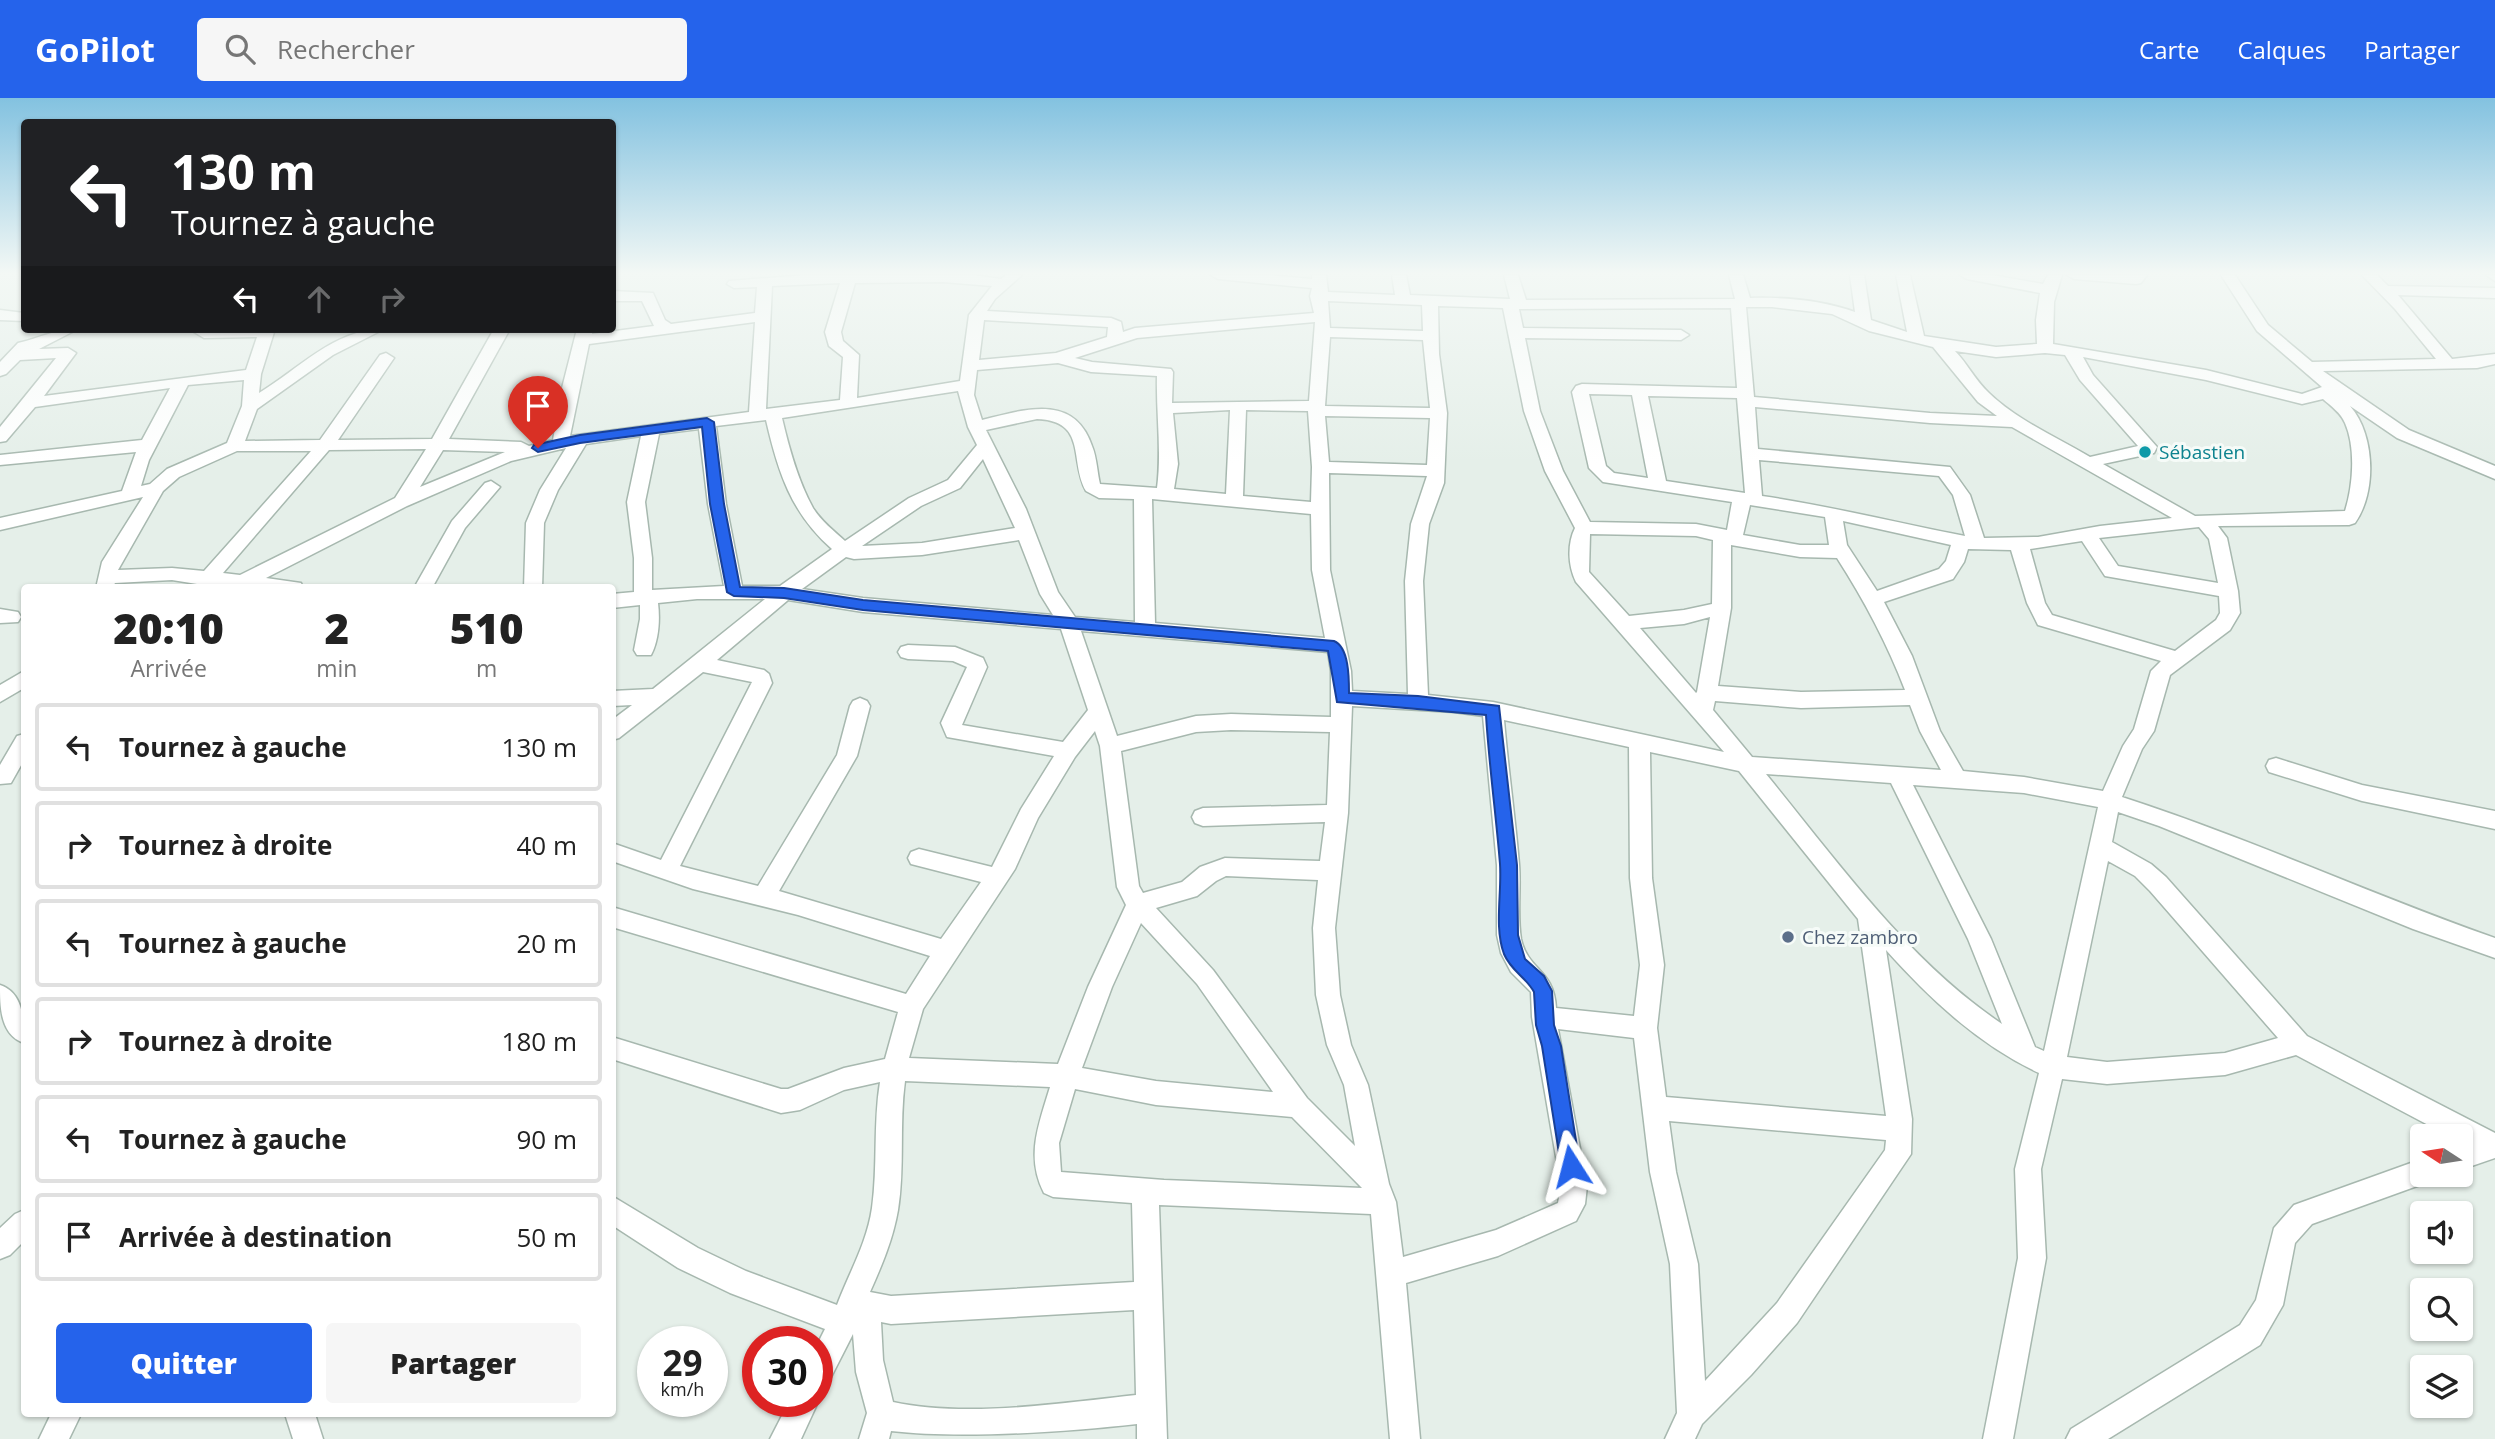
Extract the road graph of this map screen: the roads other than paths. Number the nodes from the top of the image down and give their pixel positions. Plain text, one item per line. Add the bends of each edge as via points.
1 (34, 338) edge
2 (52, 338) edge
3 (264, 338) edge
4 (358, 338) edge
5 (497, 338) edge
6 (582, 338) edge
7 (762, 338) edge
8 (834, 338) edge
9 (973, 338) edge
10 (1115, 338) edge
11 (1320, 338) edge
12 (1430, 338) edge
13 (1516, 338) edge
14 (1741, 338) edge
15 (1908, 338) edge
16 (2044, 338) edge
17 (2273, 338) edge
18 (2425, 338) edge
19 (1917, 340) joint
20 (1939, 344) junction
21 (2045, 348) junction
22 (2071, 351) junction
23 (14, 355) junction
24 (386, 358) dead end
25 (1058, 358) junction
26 (2495, 359) edge
27 (2448, 363) junction
28 (968, 366) junction
29 (2306, 367) junction
30 (0, 371) edge
31 (253, 374) junction
32 (182, 381) junction
33 (967, 385) junction
34 (1639, 390) junction
35 (2329, 390) junction
36 (1744, 397) junction
37 (30, 403) junction
38 (848, 404) junction
39 (1238, 405) junction
40 (250, 406) junction
41 (1164, 408) junction
42 (1316, 408) junction
43 (764, 413) junction
44 (1439, 413) junction
45 (707, 422) junction
46 (2016, 422) junction
47 (976, 428) junction
48 (651, 430) junction
49 (0, 437) edge
50 (580, 439) junction
51 (561, 442) junction
52 (437, 444) junction
53 (150, 445) junction
54 (234, 446) junction
55 (322, 446) junction
56 (985, 446) junction
57 (538, 448) junction
58 (1750, 454) junction
59 (0, 460) edge
60 (2085, 463) junction
61 (1321, 467) junction
62 (1436, 471) junction
63 (2495, 472) edge
64 (1658, 486) junction
65 (491, 487) dead end
66 (156, 488) junction
67 (1143, 493) junction
68 (1165, 494) junction
69 (130, 495) junction
70 (1748, 499) junction
71 (401, 502) junction
72 (1234, 502) junction
73 (1319, 509) junction
74 (1833, 513) junction
75 (2198, 522) junction
76 (0, 524) edge
77 (1584, 528) junction
78 (1023, 533) junction
79 (2087, 535) junction
80 (1727, 537) junction
81 (1968, 543) junction
82 (2019, 544) junction
83 (844, 550) junction
84 (1843, 552) junction
85 (208, 578) junction
86 (106, 583) edge
87 (237, 584) edge
88 (424, 584) edge
89 (533, 584) edge
90 (2229, 591) junction
91 (734, 592) junction
92 (784, 593) junction
93 (643, 598) junction
94 (1873, 600) junction
95 (616, 601) edge
96 (1721, 608) junction
97 (1069, 623) junction
98 (1625, 623) junction
99 (1145, 628) junction
100 (1334, 646) junction
101 (644, 650) dead end
102 (908, 652) dead end
103 (2176, 658) junction
104 (700, 664) junction
105 (659, 696) junction
106 (1917, 697) junction
107 (1342, 698) junction
108 (616, 699) edge
109 (1418, 701) junction
110 (1705, 703) junction
111 (860, 706) dead end
112 (1493, 710) junction
113 (1098, 712) junction
114 (1340, 725) junction
115 (616, 730) edge
116 (1639, 740) junction
117 (1110, 746) junction
118 (21, 747) edge
119 (1068, 751) junction
120 (1747, 765) junction
121 (2276, 766) dead end
122 (1898, 776) junction
123 (4, 777) dead end
124 (1956, 779) junction
125 (2109, 801) junction
126 (1337, 813) junction
127 (1203, 817) dead end
128 (2495, 820) edge
129 (2099, 845) junction
130 (616, 853) edge
131 (919, 859) dead end
132 (667, 871) junction
133 (1332, 871) junction
134 (997, 877) junction
135 (764, 897) junction
136 (1138, 904) junction
137 (1869, 916) junction
138 (616, 918) edge
139 (2495, 948) edge
140 (946, 951) junction
141 (0, 995) edge
142 (912, 1006) junction
143 (1544, 1017) junction
144 (21, 1027) edge
145 (1646, 1028) junction
146 (2298, 1044) junction
147 (616, 1049) edge
148 (2039, 1061) junction
149 (894, 1069) junction
150 (1066, 1076) junction
151 (1298, 1106) junction
152 (1656, 1108) junction
153 (1899, 1129) junction
154 (2495, 1146) edge
155 (2473, 1154) edge
156 (2410, 1176) edge
157 (1145, 1192) junction
158 (1379, 1193) junction
159 (616, 1212) edge
160 (21, 1226) edge
161 (0, 1246) edge
162 (1392, 1274) junction
163 (1149, 1295) junction
164 (855, 1310) junction
165 (833, 1348) edge
166 (1149, 1408) junction
167 (1692, 1415) junction
168 (65, 1417) edge
169 (301, 1417) edge
170 (796, 1417) edge
171 (878, 1426) edge
172 (54, 1439) edge
173 (308, 1439) edge
174 (785, 1439) edge
175 (1152, 1439) edge
176 (1405, 1439) edge
177 (1680, 1439) edge
178 (1998, 1439) edge
179 (2081, 1439) edge

1 - 23 street
2 - 23 street
3 - 31 street
4 - 40 street via 327,352
5 - 52 street
6 - 51 street
7 - 43 street
8 - 38 street via 851,355
9 - 28 street
10 - 25 street
11 - 42 street
12 - 44 street
13 - 77 street via 1539,432
14 - 36 street
15 - 19 street
16 - 21 street
17 - 29 street
18 - 27 street
19 - 20 street
20 - 21 street via 1996,352
20 - 46 street via 1984,398
21 - 22 street
22 - 35 street via 2206,374 2288,397 2305,399
22 - 60 street via 2086,377 2148,447
23 - 30 street
23 - 37 street via 68,353
24 - 55 street
25 - 28 street
25 - 41 street via 1091,367 1164,372
26 - 27 street
27 - 29 street
28 - 33 street
29 - 35 street
31 - 32 street
31 - 40 street
32 - 37 street
32 - 53 street
33 - 38 street
33 - 47 street
34 - 36 street
34 - 64 street
34 - 64 street via 1580,392 1601,472 1609,478
35 - 63 street via 2403,434
35 - 75 street via 2354,425 2360,470 2355,514 2339,520
36 - 46 street via 1930,418
36 - 58 street
37 - 49 street
38 - 43 street
39 - 41 street
39 - 42 street
39 - 72 street
40 - 54 street
41 - 68 street via 1169,464
42 - 44 street
42 - 61 street
43 - 45 street
43 - 83 street via 805,510
44 - 62 street
45 - 48 street
45 - 91 street
46 - 60 street
47 - 56 street
47 - 67 street via 1057,414 1073,425 1082,440 1094,490
48 - 50 street
48 - 93 street via 636,502
50 - 51 street
50 - 89 street via 535,523
51 - 57 street
52 - 55 street
52 - 57 street
52 - 71 street
53 - 59 street
53 - 69 street via 140,460
54 - 55 street
54 - 66 street via 173,473
55 - 85 street
56 - 78 street via 1017,509
56 - 83 street via 954,484 904,509
57 - 71 street
58 - 70 street
58 - 81 street via 1944,471 1963,499
60 - 75 street
61 - 62 street
61 - 73 street
62 - 109 street via 1433,494 1420,524 1414,581
64 - 70 street
65 - 88 street via 458,525
66 - 69 street
66 - 86 street via 111,562
67 - 68 street
67 - 99 street
68 - 72 street
69 - 76 street
70 - 74 street
70 - 80 street via 1737,527
71 - 87 street
72 - 73 street
73 - 100 street via 1321,570
74 - 81 street
74 - 84 street
75 - 79 street
75 - 90 street via 2218,538
77 - 80 street via 1668,528
77 - 98 street via 1579,538 1582,577
78 - 83 street via 922,549
78 - 97 street via 1049,594
79 - 82 street
79 - 90 street via 2112,571
80 - 84 street via 1800,551
80 - 96 street
81 - 82 street
81 - 94 street via 1946,574
82 - 103 street via 2045,620
83 - 92 street
84 - 94 street
85 - 86 street via 172,574
85 - 87 street
90 - 103 street via 2227,621
91 - 92 street
91 - 93 street
92 - 97 street via 863,605
92 - 104 street
93 - 95 street
93 - 101 street via 649,603 650,620
94 - 106 street
96 - 98 street
96 - 110 street
97 - 99 street
97 - 113 street
98 - 110 street via 1670,679
99 - 100 street
100 - 107 street
102 - 119 street via 955,654 976,663 951,723 954,731
103 - 125 street via 2158,676 2144,731
104 - 105 street
104 - 132 street via 762,679
105 - 108 street
105 - 115 street
106 - 110 street
106 - 124 street
107 - 109 street
107 - 114 street
109 - 112 street
110 - 120 street
111 - 135 street via 847,756
112 - 116 street
112 - 143 street via 1508,865 1509,935 1519,965 1543,991
113 - 117 street
113 - 119 street
114 - 117 street via 1196,724
114 - 126 street
116 - 120 street
116 - 145 street via 1641,878 1652,965
117 - 136 street via 1124,867
118 - 123 street
119 - 134 street
120 - 122 street
120 - 137 street
121 - 128 street via 2362,793
122 - 124 street
122 - 148 street
124 - 125 street via 2024,785
125 - 129 street
125 - 139 street via 2190,828
126 - 127 street
126 - 133 street
129 - 146 street via 2133,863 2158,884
129 - 148 street
130 - 132 street
131 - 134 street
132 - 135 street
133 - 136 street via 1225,867 1189,889
133 - 158 street via 1324,928 1328,995 1339,1045 1356,1085
134 - 140 street
135 - 140 street
136 - 150 street
136 - 151 street via 1205,977
137 - 148 street via 1933,986
137 - 153 street
138 - 142 street
140 - 142 street
141 - 144 street
142 - 149 street
143 - 145 street
143 - 162 street via 1574,1186 1572,1204 1567,1212 1498,1243
145 - 152 street
146 - 148 street via 2225,1064 2107,1073
146 - 154 street
147 - 149 street via 781,1101 794,1101 870,1071
148 - 178 street via 2028,1169 2032,1258
149 - 150 street
149 - 164 street via 885,1207
150 - 151 street via 1156,1093
150 - 157 street via 1046,1143 1053,1184
151 - 158 street
152 - 153 street
152 - 167 street via 1663,1172 1684,1264
153 - 167 street via 1898,1154 1787,1312
154 - 155 street
156 - 179 street via 2302,1214 2283,1237 2269,1305 2250,1335
157 - 158 street
157 - 163 street
158 - 162 street
159 - 164 street via 688,1258 740,1283
160 - 161 street
162 - 176 street
163 - 164 street
163 - 166 street
164 - 165 street
164 - 171 street via 866,1341
166 - 171 street via 1056,1418 897,1419
166 - 175 street
167 - 177 street
168 - 172 street
169 - 173 street
170 - 174 street

